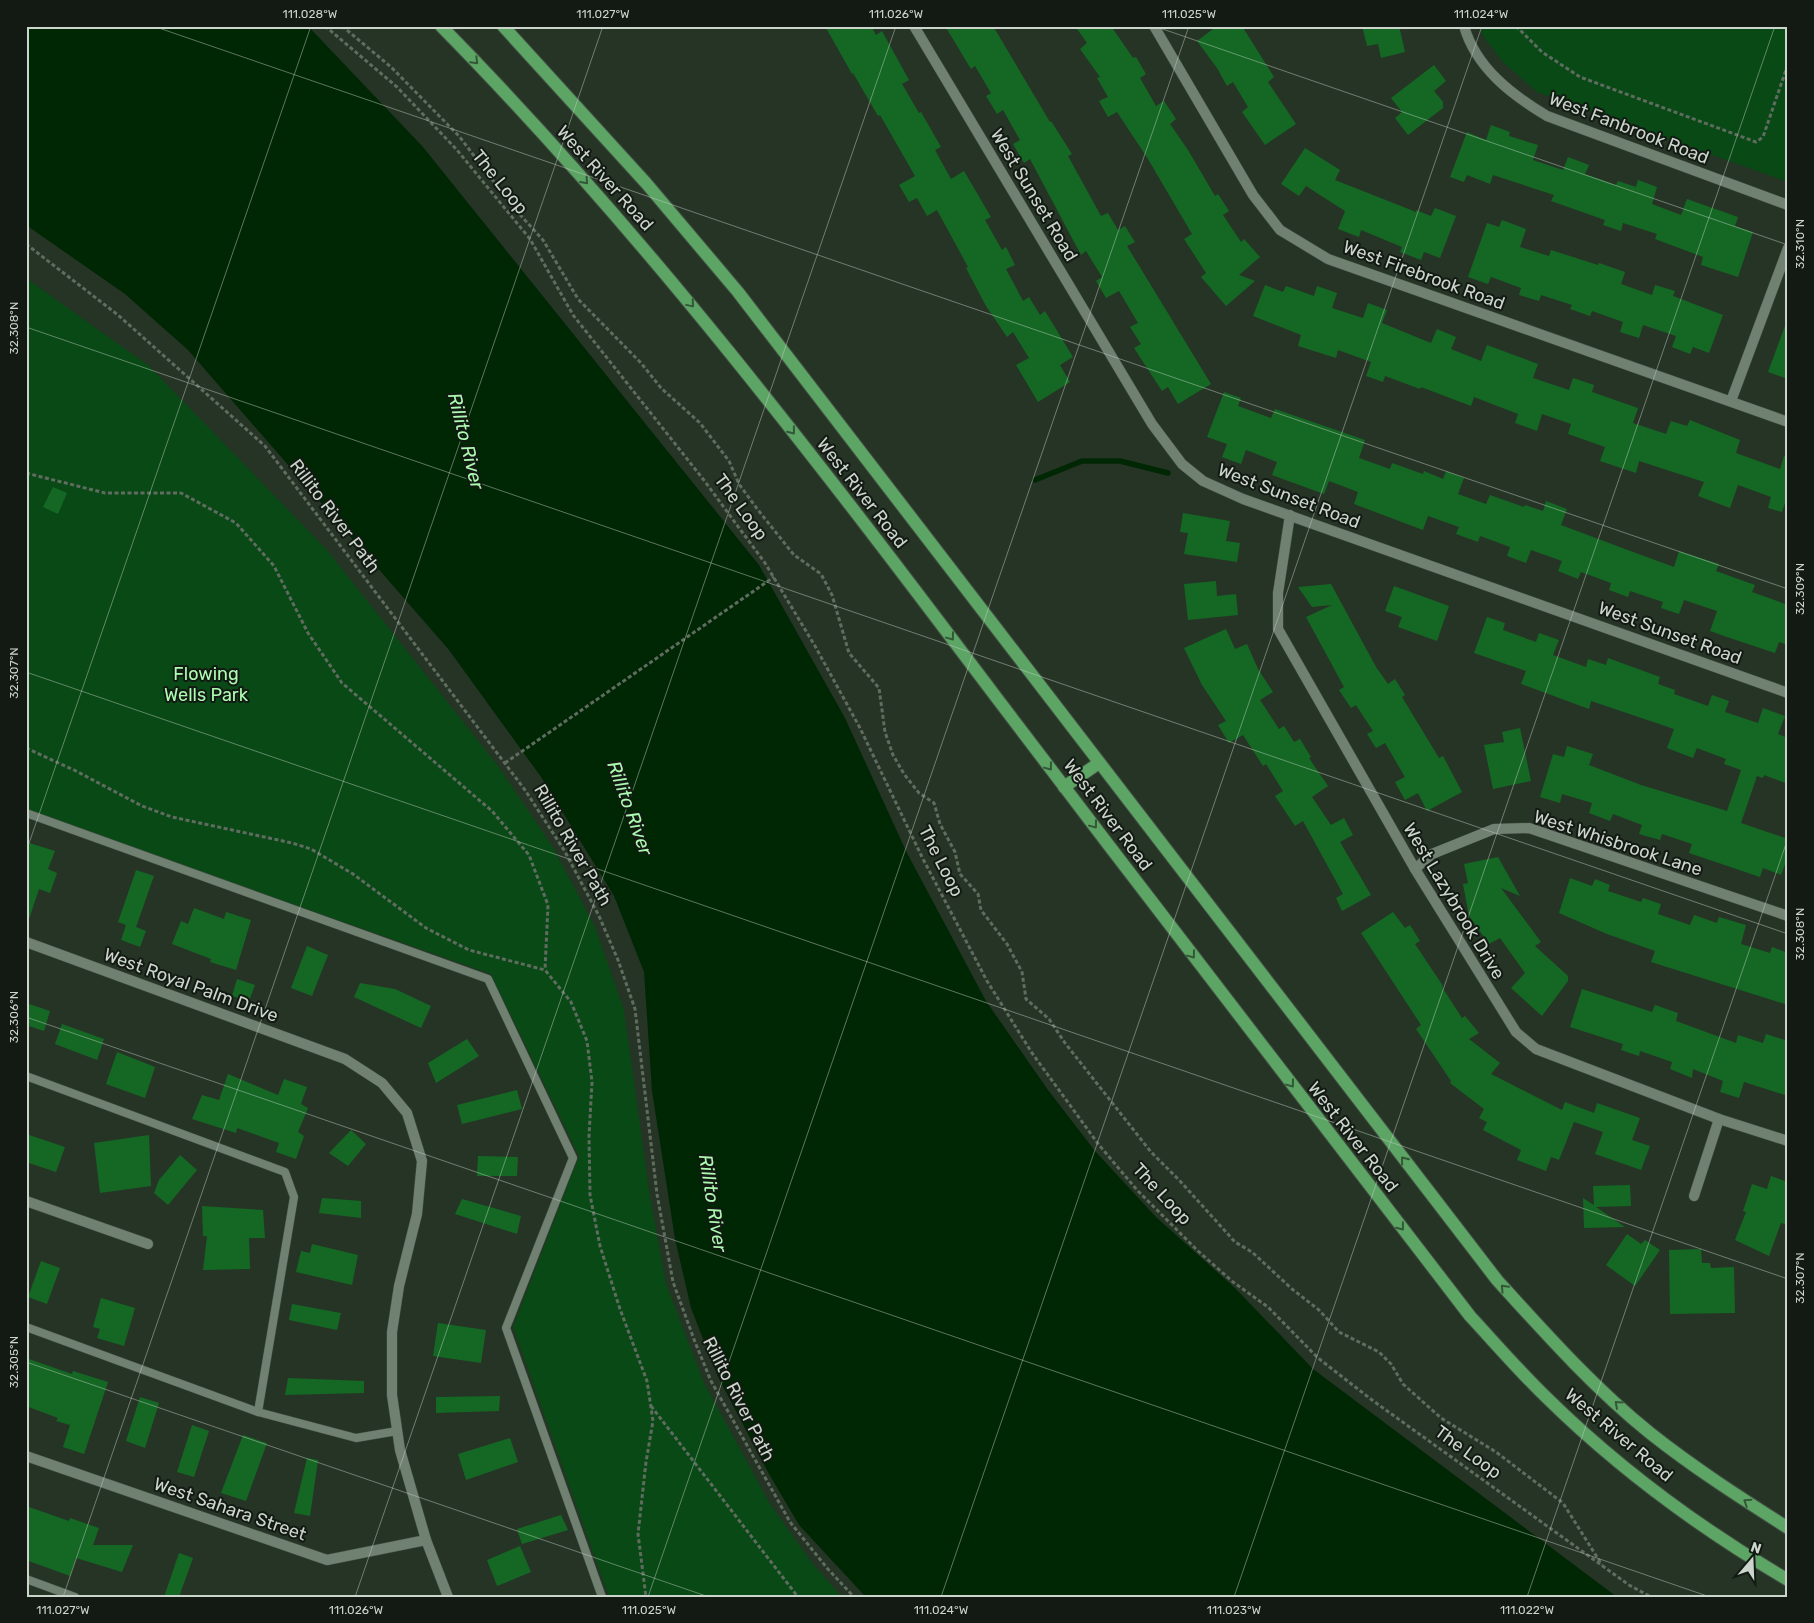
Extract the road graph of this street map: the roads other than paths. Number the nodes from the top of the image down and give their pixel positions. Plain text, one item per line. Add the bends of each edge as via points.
1 (441, 26) edge
2 (503, 26) edge
3 (914, 26) edge
4 (1154, 26) edge
5 (1464, 26) edge
6 (1788, 204) edge
7 (1788, 248) edge
8 (1731, 401) junction
9 (1788, 422) edge
10 (1290, 515) junction
11 (1788, 693) edge
12 (1100, 763) junction
13 (1064, 787) junction
14 (26, 813) edge
15 (1415, 869) junction
16 (1788, 916) edge
17 (26, 942) edge
18 (26, 1076) edge
19 (1719, 1118) junction
20 (1788, 1141) edge
21 (1694, 1196) dead end
22 (26, 1201) edge
23 (148, 1244) dead end
24 (26, 1327) edge
25 (258, 1412) junction
26 (397, 1431) junction
27 (26, 1456) edge
28 (1788, 1528) edge
29 (426, 1540) junction
30 (26, 1579) edge
31 (1788, 1580) edge
32 (75, 1597) edge
33 (448, 1597) edge
34 (602, 1597) edge

1 -> 13 main road, West River Road via 620,220 723,343 922,598
2 - 12 main road, West River Road via 646,183 738,292
3 - 10 street, West Sunset Road via 1152,424 1182,464 1203,481
4 - 8 street, West Firebrook Road via 1253,194 1280,230 1328,259
5 - 6 street, West Fanbrook Road via 1483,64 1495,78 1547,116
7 - 8 street
8 - 9 street, West Firebrook Road
10 - 11 street, West Sunset Road
10 - 15 street, West Lazybrook Drive via 1278,593 1278,628
12 - 13 main road
28 -> 12 main road, West River Road via 1715,1481 1650,1432 1574,1364 1496,1280
13 -> 31 main road, West River Road via 1470,1316 1546,1397 1629,1470 1698,1521
14 - 34 lane via 488,979 573,1158 506,1328
15 - 16 street, West Whisbrook Lane via 1432,854 1494,829 1529,828
15 - 19 street, West Lazybrook Drive via 1507,1020 1524,1041
17 - 26 street, West Royal Palm Drive via 345,1059 382,1083 406,1114 422,1161 417,1214 399,1286 392,1332 392,1395
18 - 25 lane via 285,1172 294,1197
19 - 20 street, West Lazybrook Drive
19 - 21 street
22 - 23 street
24 - 25 lane
25 - 26 lane via 356,1438
26 - 29 street, West Royal Palm Drive
27 - 29 street, West Sahara Street via 327,1560
29 - 33 street, West Royal Palm Drive
30 - 32 lane

